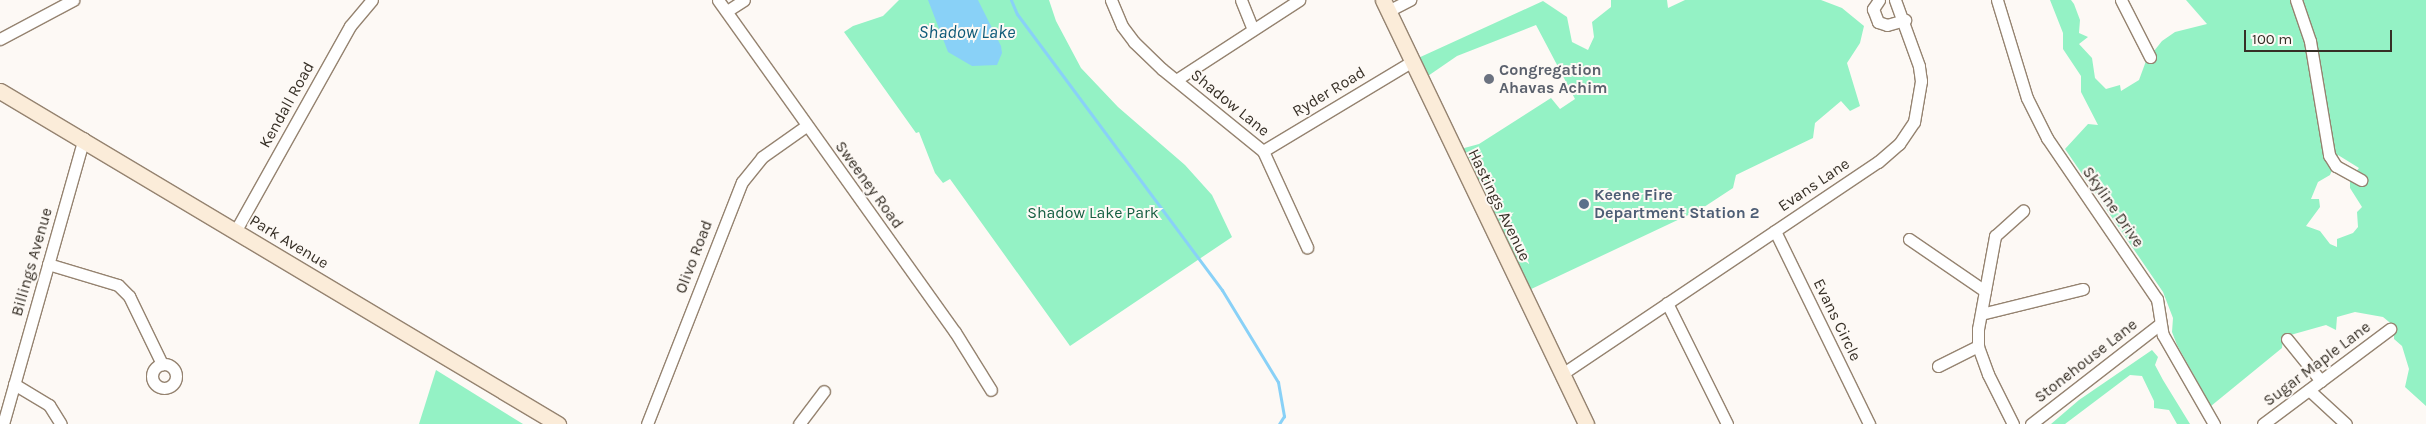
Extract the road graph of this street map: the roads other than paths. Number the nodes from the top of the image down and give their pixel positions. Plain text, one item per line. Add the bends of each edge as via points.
1 (73, 0) edge
2 (372, 0) edge
3 (718, 0) edge
4 (744, 0) edge
5 (1111, 0) edge
6 (1241, 0) edge
7 (1299, 0) edge
8 (1410, 0) edge
9 (1879, 0) edge
10 (1895, 0) edge
11 (1996, 0) edge
12 (2121, 0) edge
13 (2296, 0) edge
14 (1386, 5) edge
15 (727, 11) junction
16 (1904, 20) junction
17 (1253, 29) junction
18 (0, 39) edge
19 (2150, 57) dead end
20 (1412, 62) junction
21 (1176, 80) junction
22 (0, 91) edge
23 (806, 126) junction
24 (84, 138) junction
25 (1263, 151) junction
26 (2361, 180) dead end
27 (2023, 211) dead end
28 (236, 230) junction
29 (1775, 231) junction
30 (1909, 239) dead end
31 (1307, 247) dead end
32 (48, 264) junction
33 (2083, 289) dead end
34 (1985, 291) junction
35 (1667, 303) junction
36 (1981, 314) junction
37 (2160, 324) junction
38 (2390, 329) dead end
39 (2287, 339) dead end
40 (1978, 346) junction
41 (162, 364) dead end
42 (1938, 366) dead end
43 (1562, 374) junction
44 (2321, 381) junction
45 (14, 384) junction
46 (992, 390) dead end
47 (2309, 390) junction
48 (824, 391) dead end
49 (3, 424) edge
50 (61, 424) edge
51 (558, 424) edge
52 (647, 424) edge
53 (799, 424) edge
54 (1586, 424) edge
55 (1727, 424) edge
56 (1869, 424) edge
57 (2013, 424) edge
58 (2031, 424) edge
59 (2214, 424) edge
60 (2263, 424) edge
61 (2346, 424) edge

1 - 18 street
2 - 28 street, Kendall Road via 350,26
3 - 15 street, Sweeney Road
4 - 15 street
5 - 21 street, Shadow Lane via 1122,26 1134,42
6 - 17 street
7 - 17 street
8 - 14 street
9 - 16 street via 1873,10 1878,22 1887,25
10 - 16 street, Evans Lane
11 - 37 street, Skyline Drive via 2027,98 2043,130 2157,299
12 - 19 street
13 - 26 street via 2310,41 2329,155 2336,166
14 - 20 street, Hastings Avenue
15 - 23 street, Sweeney Road
16 - 29 street, Evans Lane via 1921,82 1918,110 1907,134 1878,162
17 - 21 street
20 - 25 street, Ryder Road
20 - 43 street, Hastings Avenue
21 - 25 street, Shadow Lane
22 - 24 street, Park Avenue
23 - 46 street, Sweeney Road via 955,332
23 - 52 street, Olivo Road via 762,157 742,182
24 - 28 street, Park Avenue
24 - 32 street, Billings Avenue
25 - 31 street, Shadow Lane
27 - 34 street via 1995,236
28 - 51 street, Park Avenue
29 - 35 street, Evans Lane
29 - 56 street, Evans Circle
30 - 34 street
32 - 41 street via 118,285 129,296
32 - 45 street, Billings Avenue
33 - 36 street
34 - 36 street
35 - 43 street, Evans Lane
35 - 55 street
36 - 40 street
37 - 58 street, Stonehouse Lane
37 - 59 street, Skyline Drive via 2163,335
38 - 44 street, Sugar Maple Lane
39 - 44 street
40 - 42 street
40 - 57 street via 2000,402
43 - 54 street, Hastings Avenue
44 - 47 street, Sugar Maple Lane
45 - 49 street, Billings Avenue
45 - 50 street via 49,405
47 - 60 street, Sugar Maple Lane
47 - 61 street
48 - 53 street

